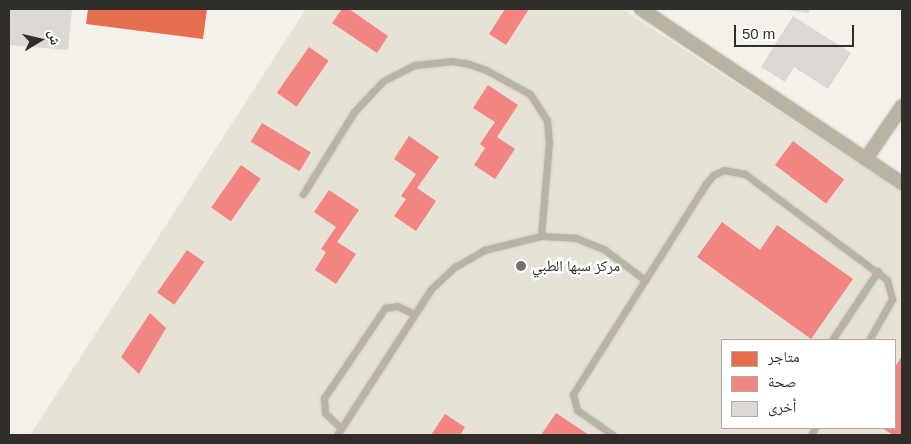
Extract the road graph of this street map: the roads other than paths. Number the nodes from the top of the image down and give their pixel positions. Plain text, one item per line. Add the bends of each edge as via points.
1 (641, 9) edge
2 (657, 14) edge
3 (902, 106) edge
4 (866, 159) junction
5 (902, 183) edge
6 (303, 194) dead end
7 (540, 236) junction
8 (878, 271) junction
9 (645, 280) junction
10 (414, 314) junction
11 (833, 339) edge
12 (870, 339) edge
13 (341, 428) junction
14 (337, 435) edge
15 (613, 435) edge

1 - 2 street
2 - 4 street
3 - 4 street
4 - 5 street
6 - 7 lane via 354,112 383,81 415,65 451,61 469,64 522,89 538,102 545,115 549,142
7 - 9 lane via 564,236 591,243
7 - 10 lane via 499,245 469,258 442,277
8 - 9 lane via 745,174 724,170 713,175 706,184
8 - 11 lane
8 - 12 lane via 890,284 892,299
9 - 15 lane via 573,394 577,410
10 - 13 lane
10 - 13 lane via 396,306 385,308 324,398 325,413
13 - 14 lane

